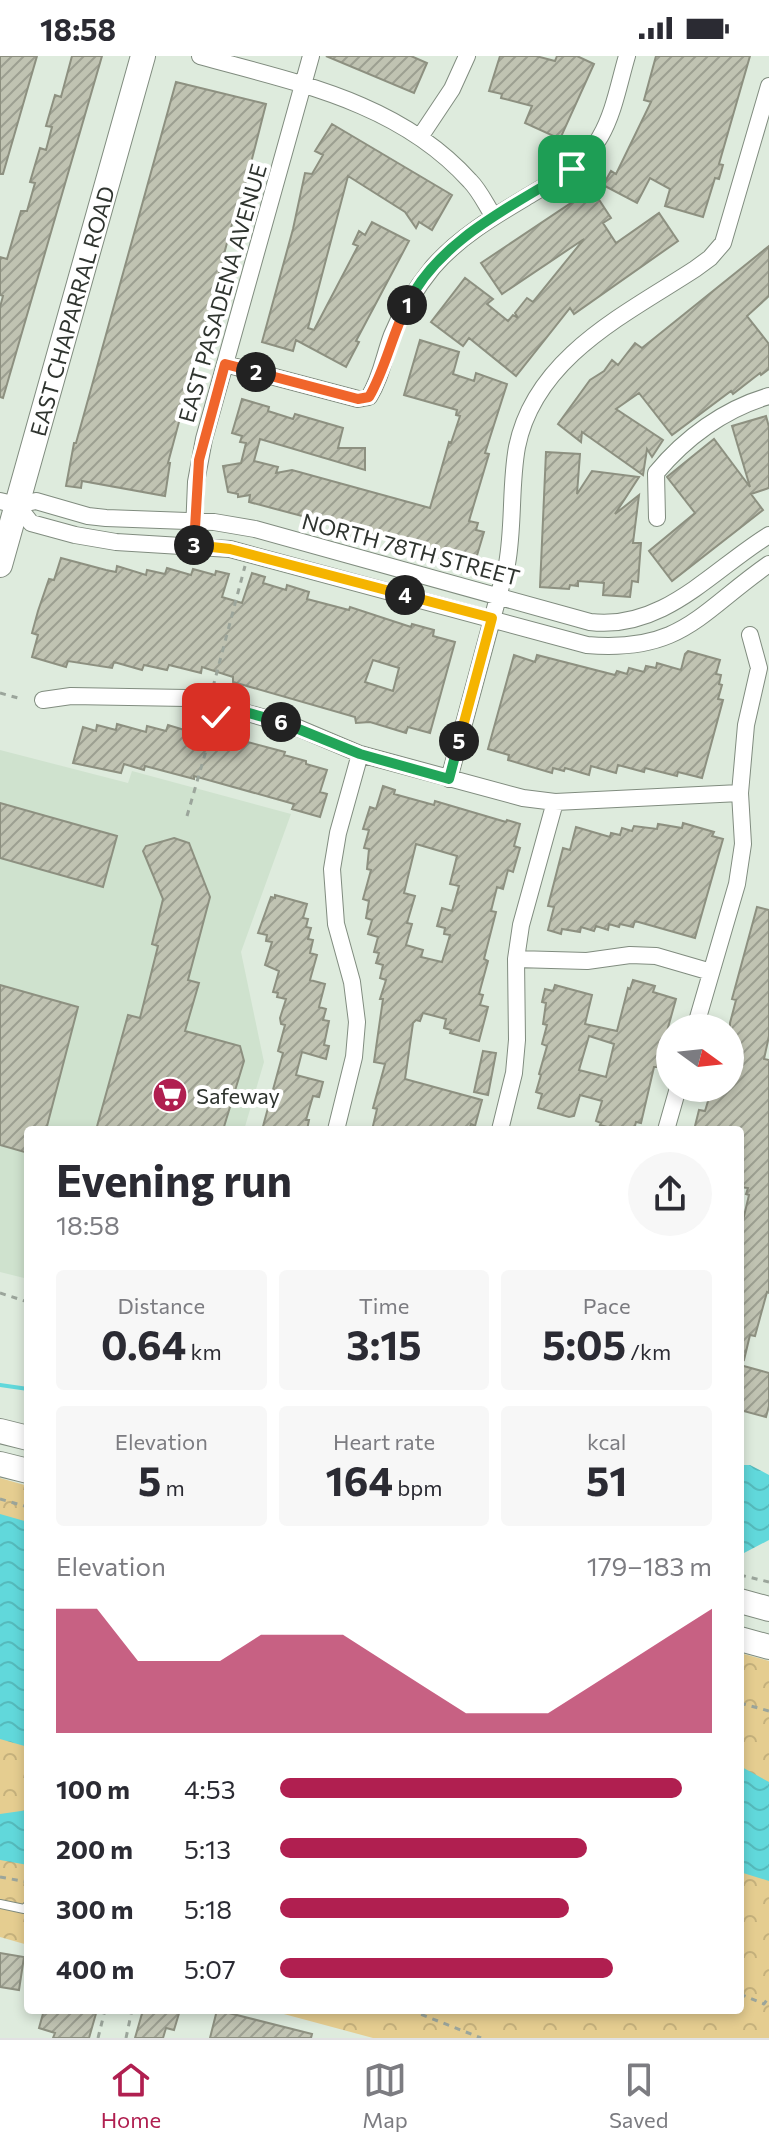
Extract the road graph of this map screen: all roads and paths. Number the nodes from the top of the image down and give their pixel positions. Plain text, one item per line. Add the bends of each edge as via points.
1 (143, 56) edge
2 (200, 56) edge
3 (311, 56) edge
4 (467, 56) edge
5 (627, 56) edge
6 (303, 85) junction
7 (769, 86) edge
8 (420, 137) junction
9 (494, 217) junction
10 (225, 364) junction
11 (769, 396) edge
12 (8, 503) edge
13 (657, 518) dead end
14 (194, 521) junction
15 (769, 535) edge
16 (194, 545) junction
17 (247, 562) dead end
18 (769, 564) edge
19 (0, 565) edge
20 (498, 596) junction
21 (492, 618) junction
22 (750, 635) dead end
23 (0, 693) edge
24 (18, 698) dead end
25 (43, 700) dead end
26 (214, 703) junction
27 (360, 754) junction
28 (449, 779) junction
29 (740, 793) junction
30 (555, 802) junction
31 (187, 816) dead end
32 (516, 959) junction
33 (711, 972) junction
34 (699, 1014) edge
35 (674, 1102) edge
36 (337, 1126) edge
37 (501, 1126) edge
38 (667, 1126) edge
39 (0, 1293) edge
40 (24, 1301) edge
41 (0, 1431) edge
42 (24, 1437) edge
43 (0, 1464) edge
44 (24, 1470) edge
45 (0, 1499) edge
46 (24, 1506) edge
47 (744, 1576) edge
48 (769, 1582) edge
49 (744, 1602) edge
50 (769, 1609) edge
51 (744, 1640) edge
52 (769, 1647) edge
53 (744, 1704) edge
54 (769, 1711) edge
55 (0, 1877) edge
56 (24, 1881) edge
57 (0, 1904) edge
58 (24, 1907) edge
59 (744, 1996) edge
60 (769, 1997) edge
61 (104, 2014) edge
62 (131, 2014) edge
63 (420, 2014) edge
64 (98, 2038) edge
65 (126, 2038) edge
66 (481, 2038) edge

1 - 12 main road, EAST CHAPARRAL ROAD
2 - 6 street
3 - 6 street, EAST PASADENA AVENUE
4 - 8 street
5 - 9 street via 599,138 572,169
6 - 8 street via 372,109
6 - 10 street, EAST PASADENA AVENUE
7 - 20 street via 723,243 695,269 580,344 533,406 518,444 512,536
8 - 9 street via 472,183
9 - 10 street via 443,257 411,296 369,397 358,399
10 - 14 street, EAST PASADENA AVENUE via 199,460
11 - 13 street via 708,425 676,448 656,473
12 - 14 street, NORTH 78TH STREET via 36,501 88,516
12 - 16 street, NORTH 78TH STREET via 31,523 75,535
12 - 19 main road, EAST CHAPARRAL ROAD
14 - 16 street, EAST PASADENA AVENUE
14 - 20 street, NORTH 78TH STREET via 255,529
15 - 20 street, NORTH 78TH STREET via 667,608 628,622 590,622
16 - 21 street, NORTH 78TH STREET via 230,549
17 - 26 path
18 - 21 street, NORTH 78TH STREET via 706,615 650,642 587,645
20 - 21 street
21 - 28 street
22 - 29 street via 759,668 746,725
23 - 24 path
25 - 26 street via 187,698
26 - 27 street via 296,727
26 - 31 path
27 - 28 street
27 - 36 street via 332,869 336,924 357,1022
28 - 30 street
29 - 30 street
29 - 33 street via 743,844 737,884
30 - 32 street
32 - 33 street via 656,956
32 - 37 street via 517,1040
33 - 34 street
35 - 38 street
39 - 40 path
41 - 42 main road
43 - 44 main road
45 - 46 path
47 - 48 path
49 - 50 main road
51 - 52 main road
53 - 54 path
55 - 56 path
57 - 58 lane
59 - 60 path via 764,2004
61 - 64 path
62 - 65 path
63 - 66 path

